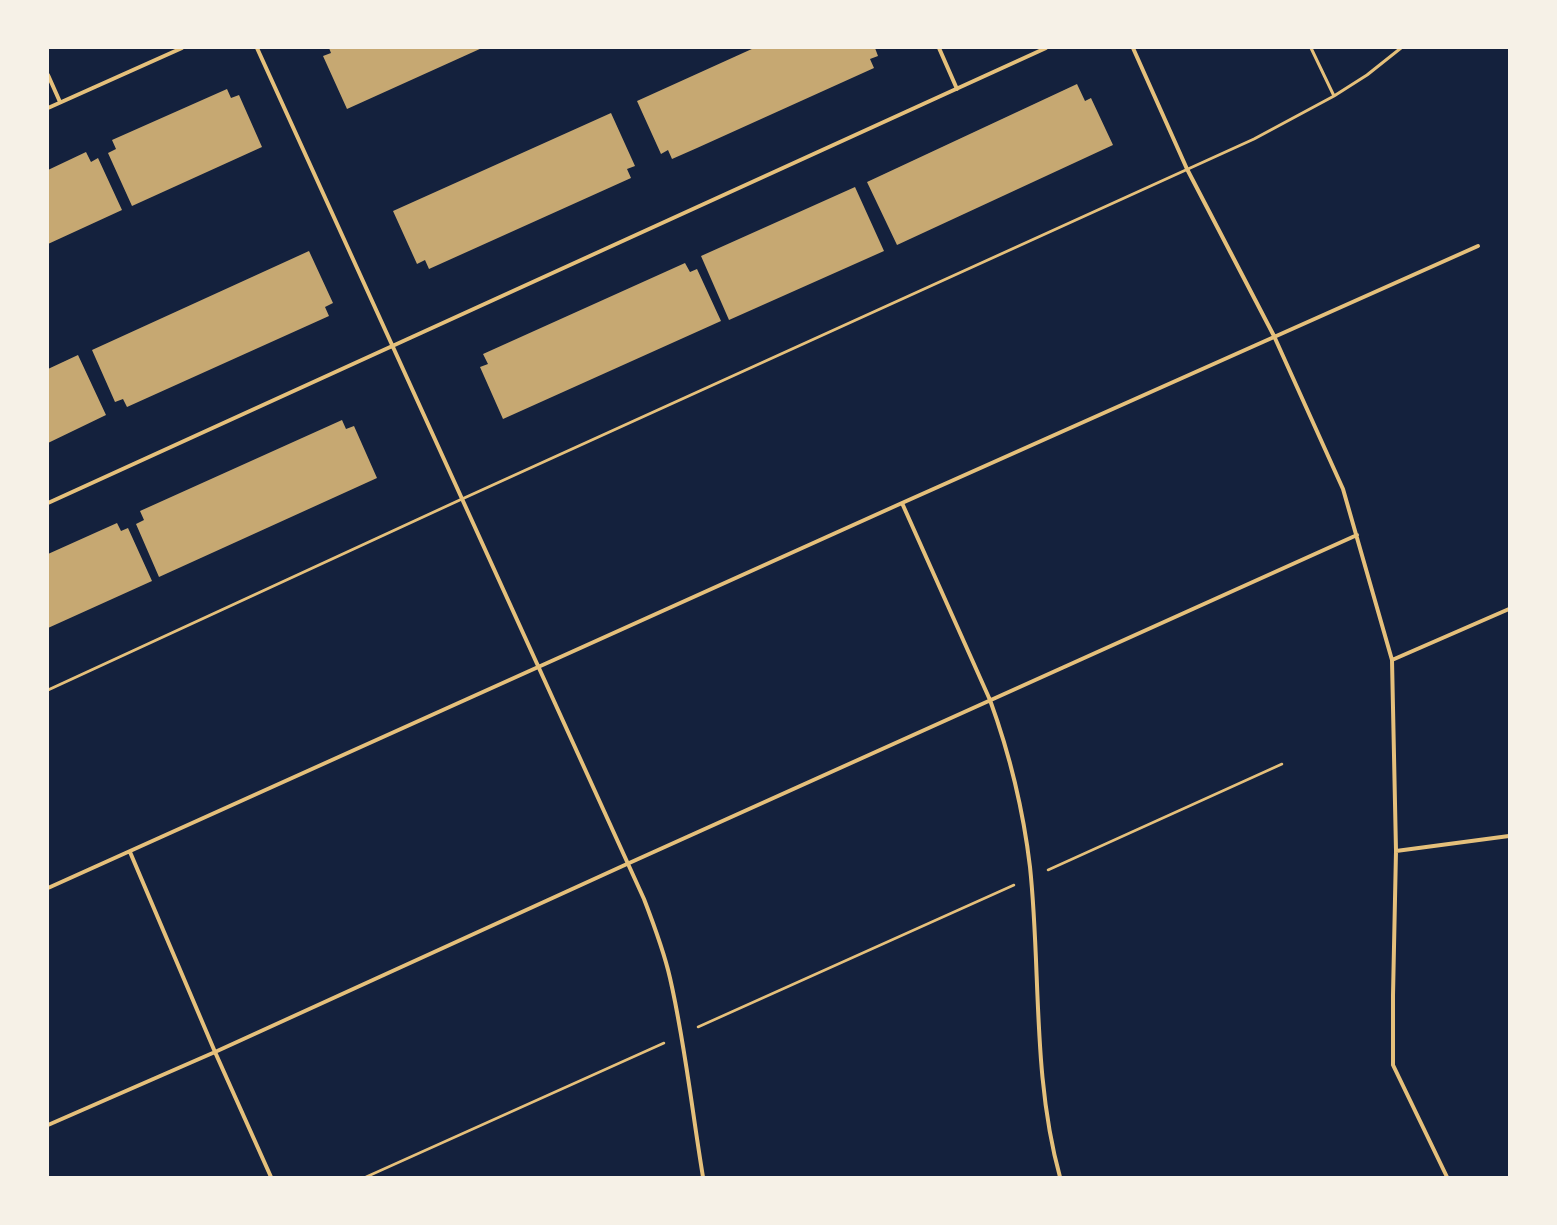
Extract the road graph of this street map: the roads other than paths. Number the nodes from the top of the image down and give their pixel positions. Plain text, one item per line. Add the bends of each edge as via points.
1 (182, 48) edge
2 (257, 48) edge
3 (939, 48) edge
4 (1046, 48) edge
5 (1133, 48) edge
6 (1311, 48) edge
7 (1401, 48) edge
8 (48, 75) edge
9 (957, 88) junction
10 (1334, 96) junction
11 (60, 102) junction
12 (48, 108) edge
13 (1187, 169) junction
14 (1478, 246) dead end
15 (1274, 336) junction
16 (392, 346) junction
17 (462, 499) junction
18 (48, 503) edge
19 (902, 503) junction
20 (1357, 535) junction
21 (1509, 609) edge
22 (1392, 660) junction
23 (538, 666) junction
24 (48, 690) edge
25 (990, 700) junction
26 (1509, 836) edge
27 (1396, 850) junction
28 (130, 852) junction
29 (627, 864) junction
30 (48, 888) edge
31 (215, 1052) junction
32 (48, 1125) edge
33 (271, 1177) edge
34 (703, 1177) edge
35 (1060, 1177) edge
36 (1447, 1177) edge

1 - 11 street
2 - 16 street
3 - 9 street
4 - 9 street
5 - 13 street
6 - 10 lane
7 - 10 lane via 1367,75
8 - 11 street
9 - 16 street
10 - 13 lane via 1254,139
11 - 12 street
13 - 15 street
13 - 17 lane
14 - 15 street
15 - 19 street
15 - 20 street via 1343,489
16 - 17 street
16 - 18 street
17 - 23 street
17 - 24 lane
19 - 23 street
19 - 25 street
20 - 22 street
20 - 25 street
21 - 22 street
22 - 27 street
23 - 28 street
23 - 29 street
25 - 29 street
25 - 35 street via 1002,732 1024,819 1030,869 1043,1082 1048,1124
26 - 27 street
27 - 36 street via 1393,1065
28 - 30 street
28 - 31 street
29 - 31 street
29 - 34 street via 659,939 670,977
31 - 32 street
31 - 33 street

